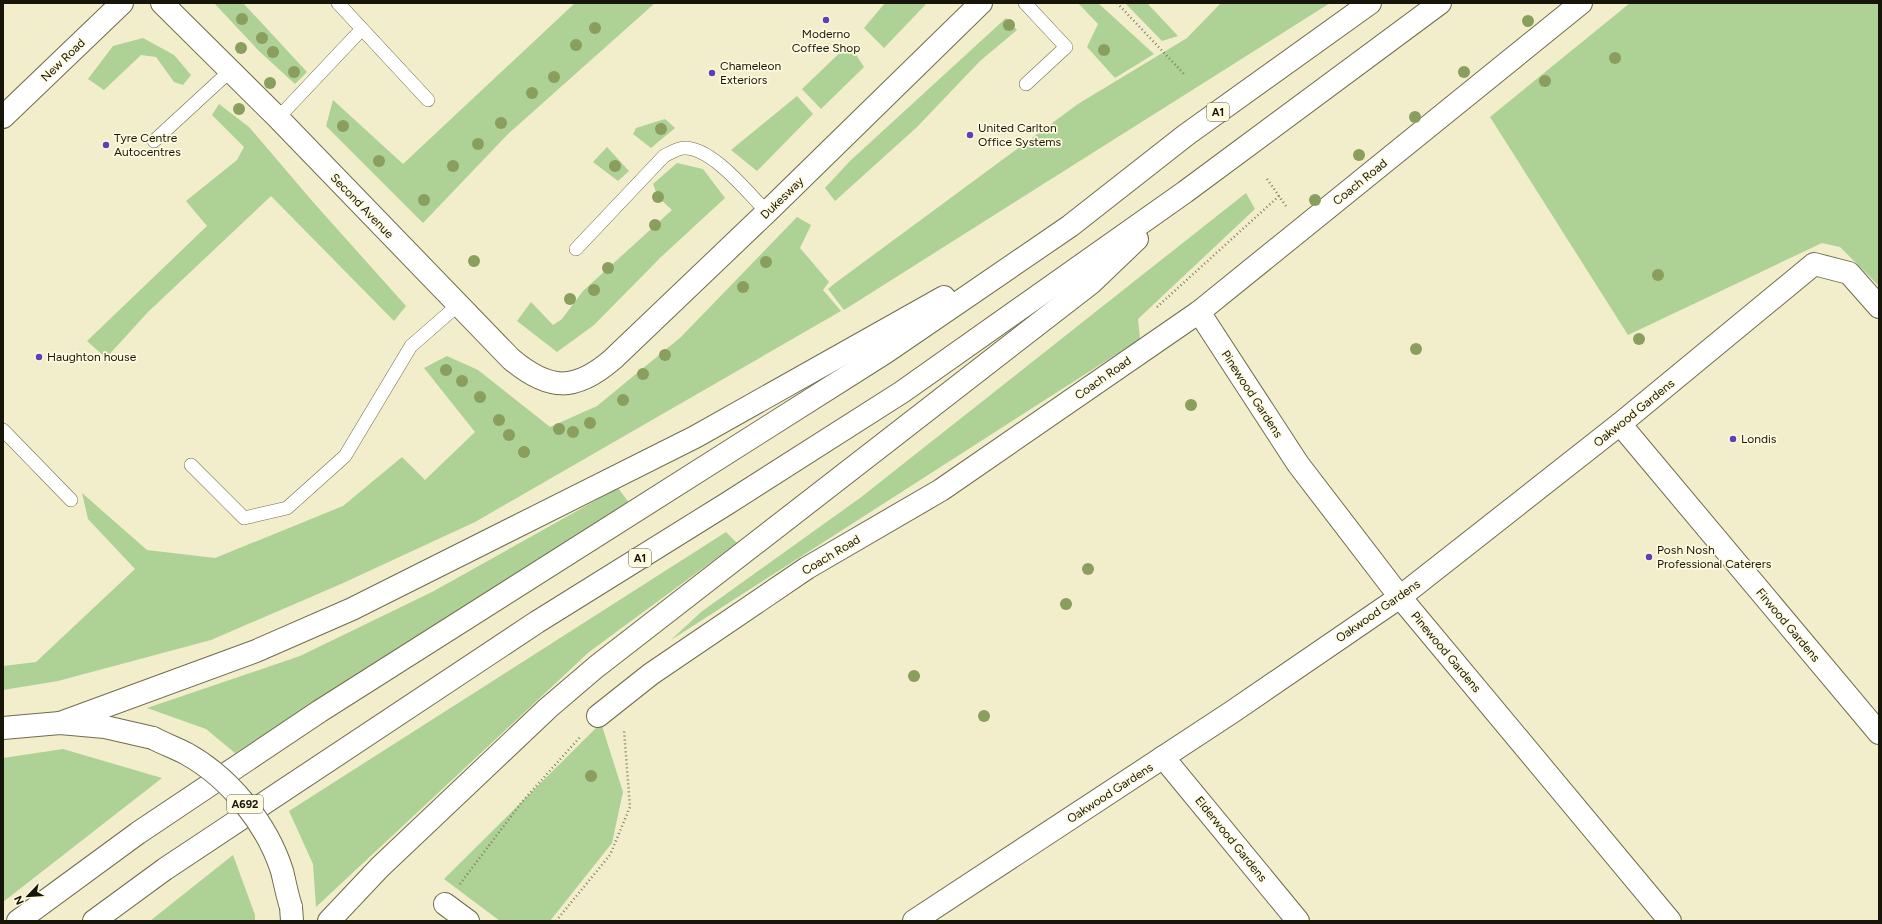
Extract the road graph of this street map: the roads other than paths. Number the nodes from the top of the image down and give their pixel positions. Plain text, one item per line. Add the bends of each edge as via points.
1 (122, 3) edge
2 (162, 3) edge
3 (338, 3) edge
4 (981, 3) edge
5 (1025, 3) edge
6 (1370, 3) edge
7 (1440, 3) edge
8 (1581, 3) edge
9 (362, 29) junction
10 (230, 71) junction
11 (1026, 84) dead end
12 (428, 100) dead end
13 (3, 118) edge
14 (278, 118) junction
15 (154, 141) dead end
16 (1185, 192) junction
17 (767, 212) junction
18 (1070, 226) junction
19 (576, 249) dead end
20 (458, 305) junction
21 (1879, 307) edge
22 (1199, 312) junction
23 (575, 382) joint
24 (1620, 424) junction
25 (3, 430) edge
26 (191, 465) dead end
27 (71, 500) dead end
28 (1400, 597) junction
29 (598, 716) road end
30 (60, 723) junction
31 (3, 728) edge
32 (1879, 733) edge
33 (1163, 758) junction
34 (445, 904) road end
35 (291, 914) edge
36 (922, 919) edge
37 (18, 921) edge
38 (94, 921) edge
39 (329, 921) edge
40 (468, 921) edge
41 (1298, 921) edge
42 (1670, 921) edge

1 - 13 main road, New Road
2 - 10 main road, Second Avenue
3 - 9 lane
4 - 17 main road, Dukesway
5 - 11 lane via 1066,47
6 - 18 main road, A1 via 1186,135
7 - 16 main road, A1
8 - 22 main road, Coach Road
9 - 12 lane
9 - 14 lane
10 - 14 main road, Second Avenue
10 - 15 lane
14 - 20 main road, Second Avenue
16 - 38 main road, A1 via 902,392 530,626 165,869
16 - 39 main road, A1 via 1091,283 596,667 554,703 380,867
17 - 19 lane via 716,161 701,151 683,148 664,156
17 - 23 main road, Dukesway via 613,359 600,370
18 - 30 main road, A1 via 695,437 352,609 256,651
18 - 37 main road, A1 via 886,352 320,711 138,833
20 - 23 main road, Second Avenue via 526,372 542,380 558,383
20 - 26 lane via 411,346 345,456 287,508 244,518
21 - 24 main road, Oakwood Gardens via 1849,272 1814,264
22 - 28 main road, Pinewood Gardens via 1298,464
22 - 29 main road, Coach Road via 941,490 807,568 650,674
24 - 28 main road, Oakwood Gardens
24 - 32 main road, Firwood Gardens
25 - 27 lane
28 - 33 main road, Oakwood Gardens
28 - 42 main road, Pinewood Gardens
30 - 31 main road, A692
30 - 35 main road, A692, bridge via 105,727 153,738 188,755 218,777 245,804 266,835 282,870
33 - 36 main road, Oakwood Gardens
33 - 41 main road, Elderwood Gardens
34 - 40 main road

